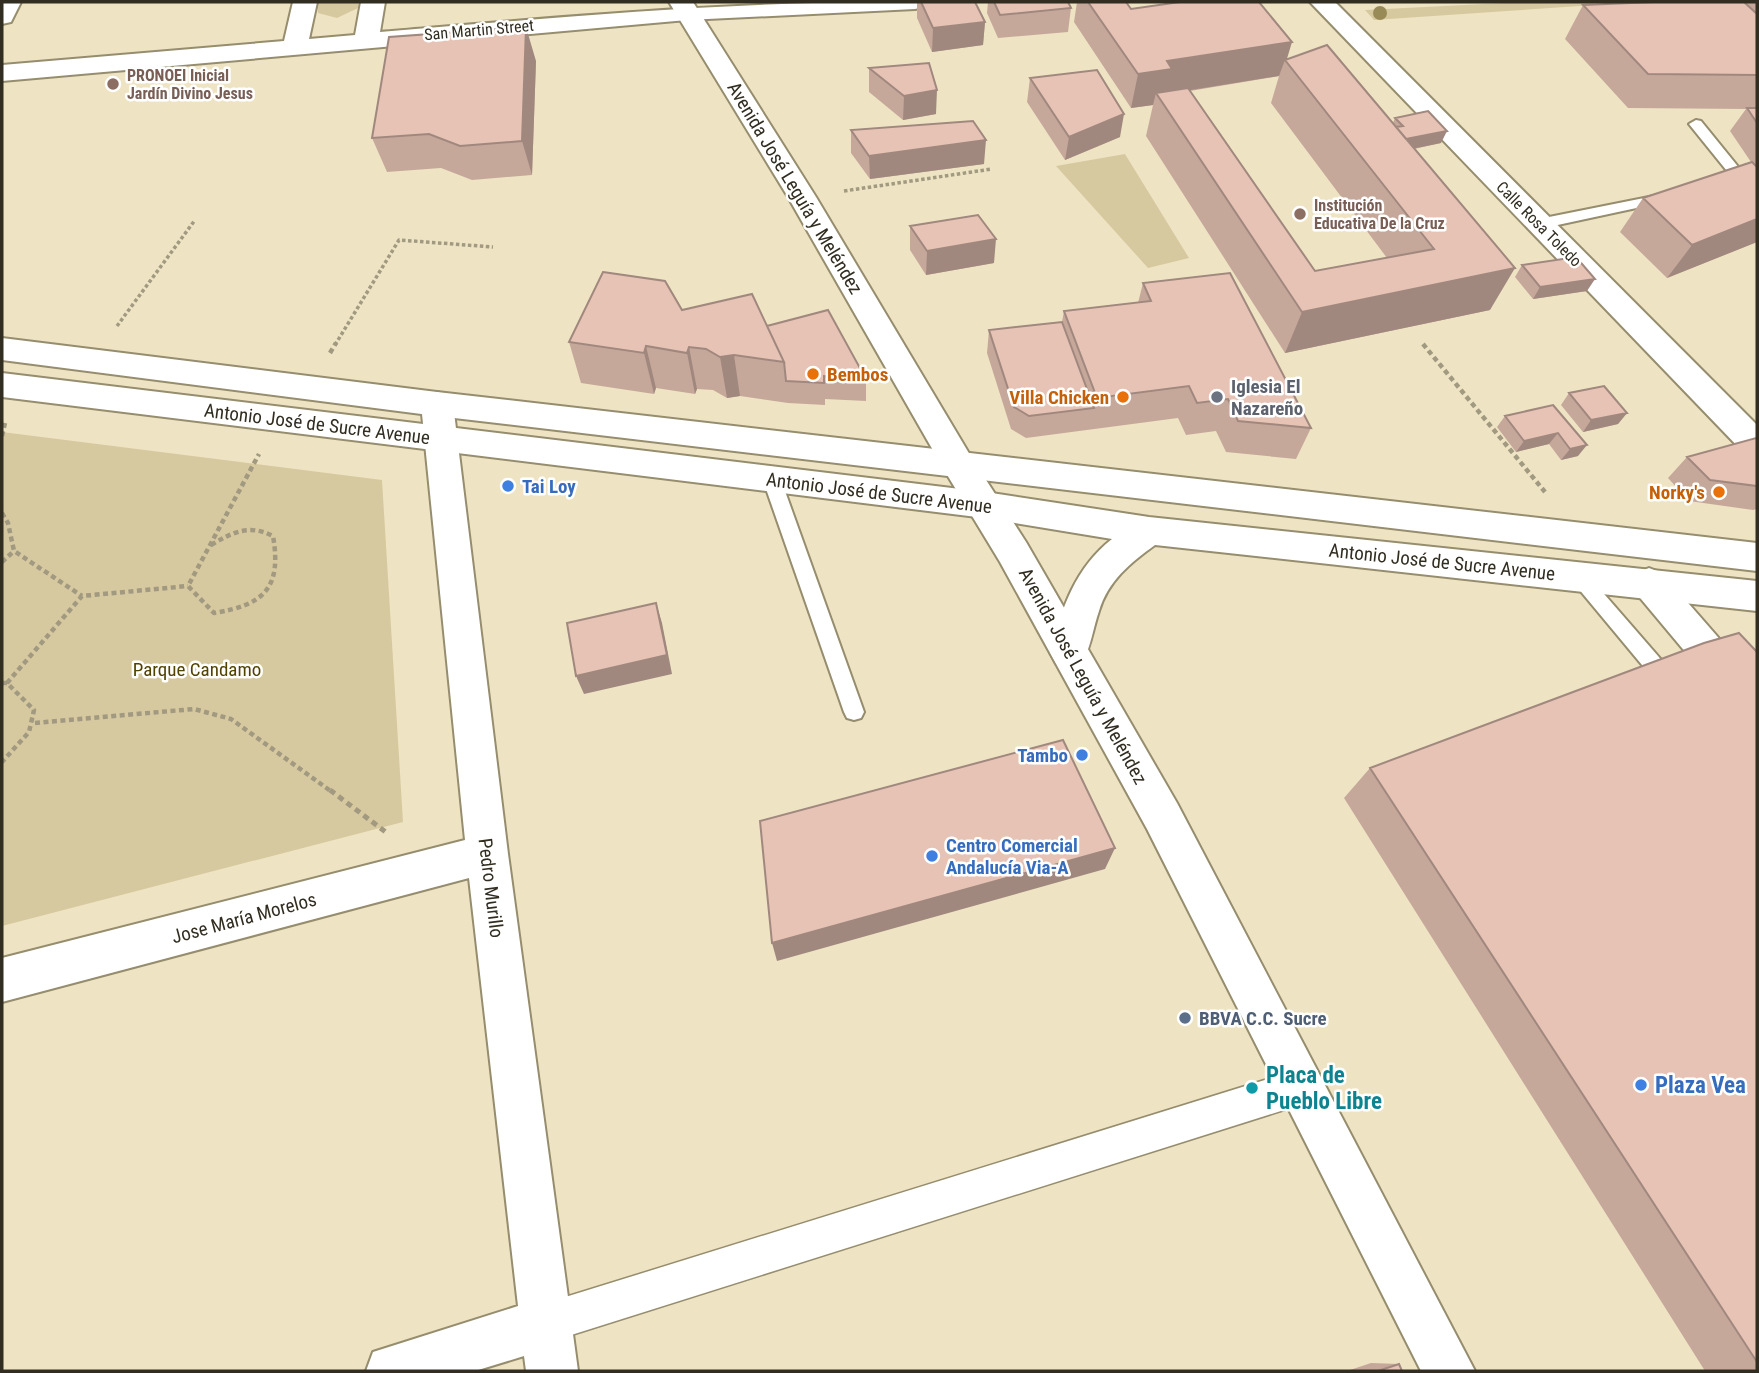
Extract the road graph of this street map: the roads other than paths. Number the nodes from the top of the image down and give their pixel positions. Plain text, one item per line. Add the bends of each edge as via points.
1 (9, 2) edge
2 (305, 2) edge
3 (373, 2) edge
4 (915, 2) edge
5 (1322, 2) edge
6 (684, 7) edge
7 (2, 17) edge
8 (367, 40) junction
9 (295, 46) junction
10 (3, 85) edge
11 (1696, 124) dead end
12 (1719, 186) edge
13 (1680, 194) edge
14 (1539, 224) junction
15 (5, 352) edge
16 (2, 386) edge
17 (439, 422) junction
18 (1757, 445) edge
19 (958, 464) junction
20 (772, 480) junction
21 (985, 505) junction
22 (1149, 531) junction
23 (1757, 556) edge
24 (1579, 577) junction
25 (1649, 583) junction
26 (1757, 596) edge
27 (1069, 652) junction
28 (1664, 677) edge
29 (1757, 709) edge
30 (854, 712) dead end
31 (487, 854) junction
32 (2, 980) edge
33 (1300, 1087) junction
34 (549, 1347) edge
35 (391, 1371) edge
36 (1449, 1371) edge

1 - 7 street
2 - 9 street
3 - 8 street
4 - 6 street, San Martin Street
5 - 14 street, Calle Rosa Toledo
6 - 8 street, San Martin Street
6 - 19 street, Avenida José Leguía y Meléndez via 802,197
8 - 9 street, San Martin Street
9 - 10 street, San Martin Street
11 - 12 lane via 1740,177
13 - 14 lane
14 - 18 street, Calle Rosa Toledo
15 - 17 street, Antonio José de Sucre Avenue via 309,386
16 - 17 street, Antonio José de Sucre Avenue via 278,419
17 - 19 street, Antonio José de Sucre Avenue
17 - 20 street, Antonio José de Sucre Avenue
17 - 31 street, Pedro Murillo
19 - 21 street, Avenida José Leguía y Meléndez
19 - 23 street, Antonio José de Sucre Avenue
20 - 21 street, Antonio José de Sucre Avenue
20 - 30 lane
21 - 22 street, Antonio José de Sucre Avenue
21 - 27 street, Avenida José Leguía y Meléndez
22 - 24 street, Antonio José de Sucre Avenue
22 - 27 street via 1115,554 1095,577 1082,602
24 - 25 street, Antonio José de Sucre Avenue
24 - 28 lane
25 - 26 street, Antonio José de Sucre Avenue
25 - 29 street
27 - 33 street, Avenida José Leguía y Meléndez via 1161,816
31 - 32 street, Jose María Morelos
31 - 34 street, Pedro Murillo
33 - 34 street
33 - 36 street, Avenida José Leguía y Meléndez
34 - 35 street

